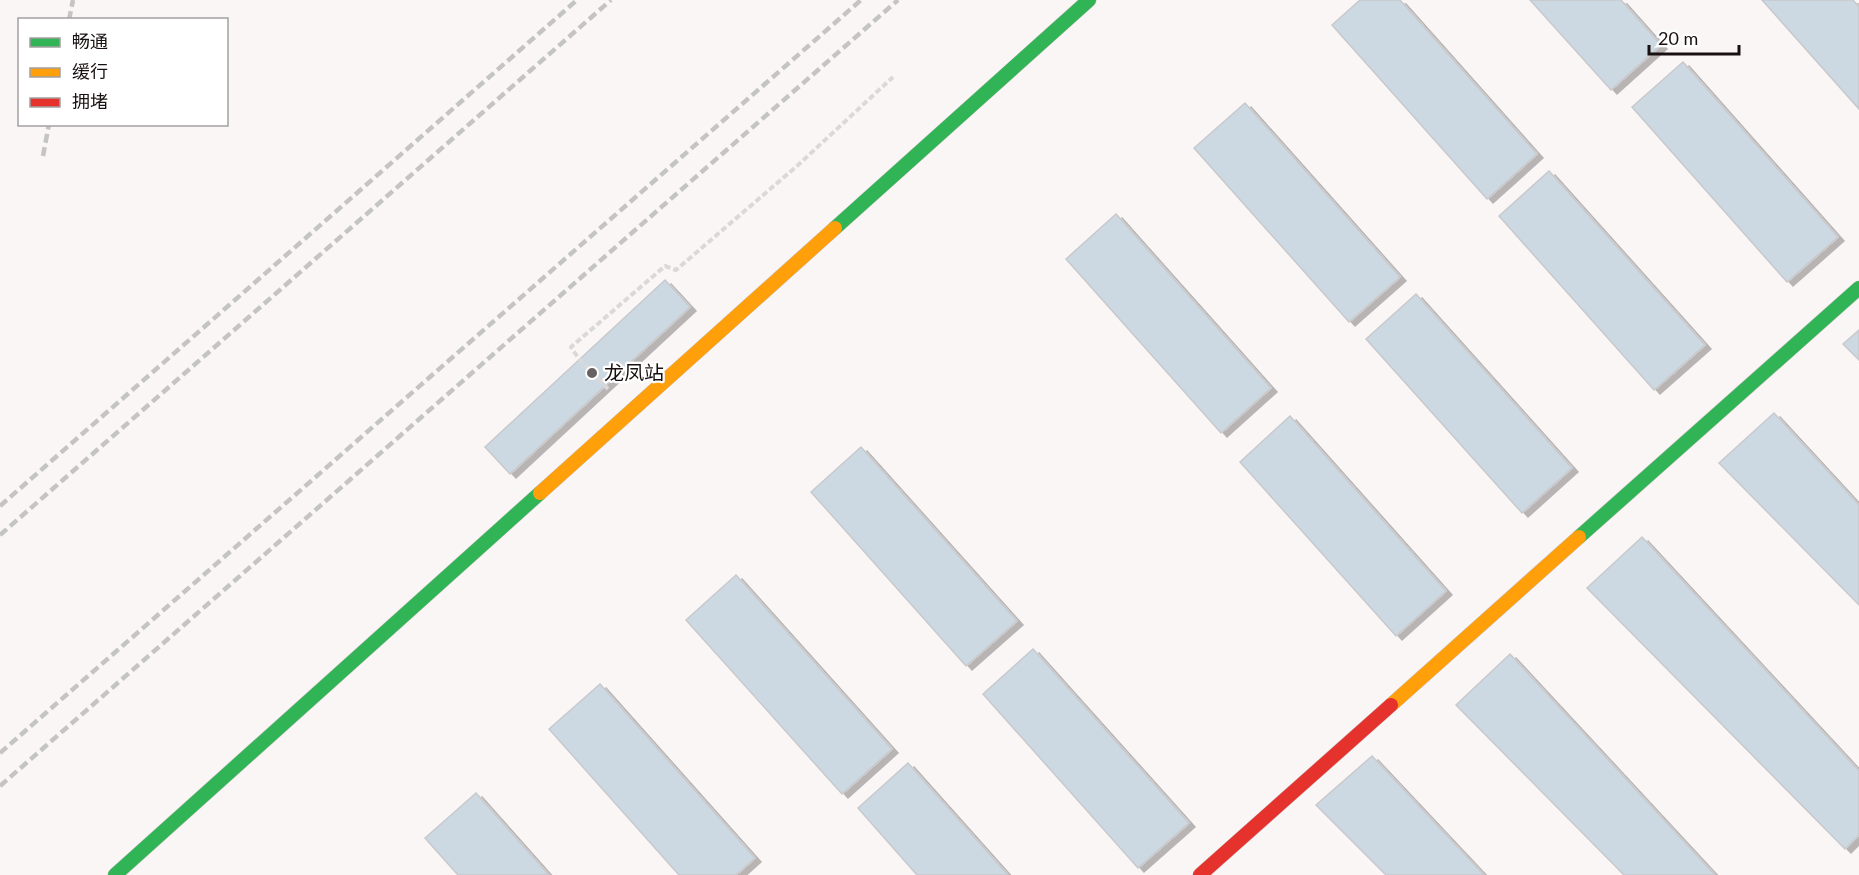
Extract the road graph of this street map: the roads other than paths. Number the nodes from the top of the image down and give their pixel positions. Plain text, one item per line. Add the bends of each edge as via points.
1 (1089, 0) edge
2 (1859, 288) edge
3 (115, 875) edge
4 (1200, 875) edge

1 - 3 street
2 - 4 street

